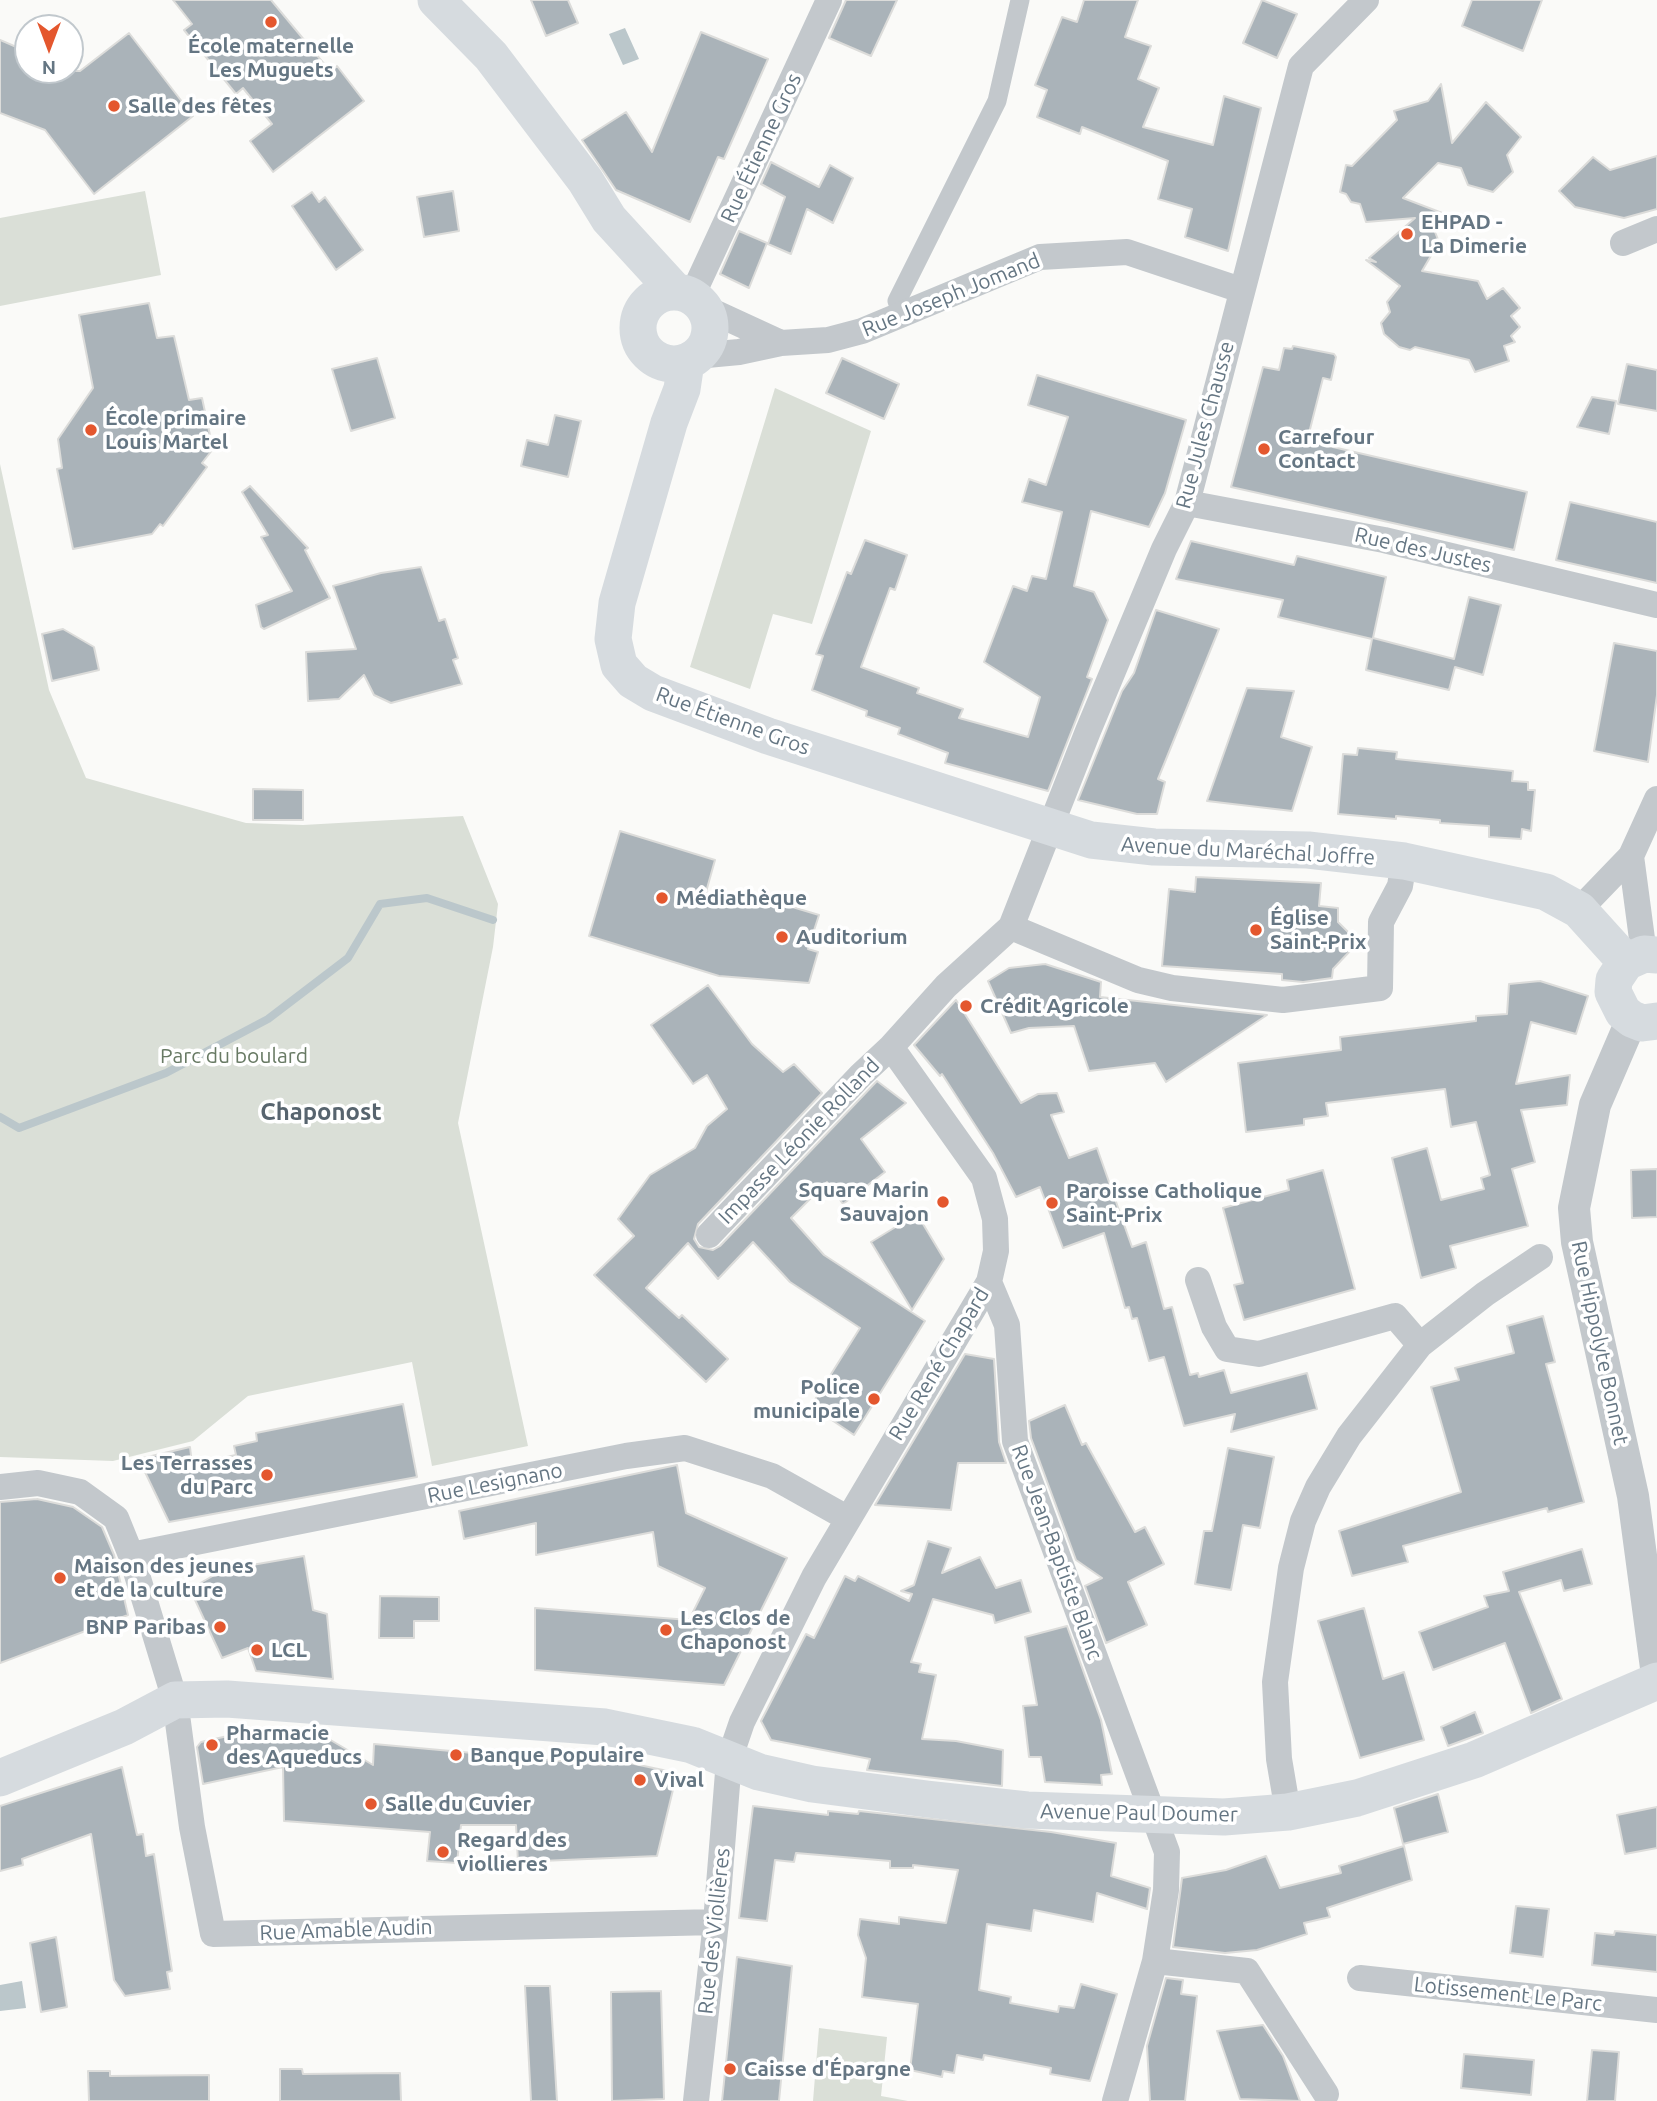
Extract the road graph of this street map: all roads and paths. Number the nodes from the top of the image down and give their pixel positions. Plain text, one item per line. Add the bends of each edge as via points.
1 (436, 0) edge
2 (830, 0) edge
3 (1020, 0) edge
4 (1366, 0) edge
5 (1336, 11) edge
6 (609, 219) junction
7 (1657, 229) edge
8 (1623, 243) dead end
9 (1241, 290) junction
10 (691, 298) junction
11 (903, 316) junction
12 (639, 317) junction
13 (781, 343) junction
14 (651, 355) junction
15 (691, 359) junction
16 (669, 423) junction
17 (1187, 503) junction
18 (1657, 605) edge
19 (1657, 799) edge
20 (1052, 828) junction
21 (1631, 856) junction
22 (1404, 861) junction
23 (1579, 910) junction
24 (1011, 927) junction
25 (1642, 957) edge
26 (1644, 1020) edge
27 (891, 1047) junction
28 (709, 1235) dead end
29 (1540, 1257) dead end
30 (1198, 1280) dead end
31 (989, 1282) junction
32 (1420, 1345) junction
33 (0, 1487) edge
34 (847, 1518) junction
35 (131, 1555) junction
36 (1657, 1675) edge
37 (1657, 1681) edge
38 (175, 1700) junction
39 (729, 1760) junction
40 (0, 1778) edge
41 (1288, 1812) junction
42 (1155, 1815) junction
43 (716, 1922) junction
44 (1155, 1961) junction
45 (1360, 1978) dead end
46 (1657, 2010) edge
47 (1326, 2094) dead end
48 (696, 2101) edge
49 (1115, 2101) edge

1 - 6 main road via 491,57 585,180
2 - 10 street, Rue Étienne Gros
3 - 11 street via 997,101 897,301
4 - 5 street, Rue Jules Chausse
5 - 9 street, Rue Jules Chausse via 1301,66
6 - 10 main road
6 - 12 main road
7 - 8 street
9 - 11 street, Rue Joseph Jomand via 1127,252 1040,257
9 - 17 street, Rue Jules Chausse
10 - 12 main road via 653,298
10 - 13 street, Rue Joseph Jomand
10 - 15 main road via 711,330 708,342
11 - 13 street, Rue Joseph Jomand via 828,340
12 - 14 main road via 640,341
13 - 15 street, Rue Joseph Jomand
14 - 15 main road via 667,363
14 - 16 main road
15 - 16 main road, Rue Étienne Gros
16 - 20 main road, Rue Étienne Gros via 617,603 613,639 620,664 633,681 653,693 768,736
17 - 18 street, Rue des Justes via 1384,540
17 - 20 street, Rue Jules Chausse via 1088,731
19 - 21 street
20 - 22 main road, Avenue du Maréchal Joffre via 1090,840 1154,847 1308,850
20 - 24 street, Rue Jules Chausse
21 - 23 street
21 - 25 street
22 - 23 main road, Avenue du Maréchal Joffre via 1546,892
22 - 24 street via 1400,886 1381,922 1380,988 1283,1000 1184,990 1138,980
23 - 25 main road, Avenue du Maréchal Joffre
24 - 27 street via 946,986
25 - 26 main road via 1614,980 1613,992 1623,1012
26 - 36 street, Rue Hippolyte Bonnet via 1595,1105 1574,1208 1577,1242 1633,1496
27 - 28 street, Impasse Léonie Rolland
27 - 31 street, Rue René Chapard via 984,1178 995,1219 996,1251
29 - 32 street
30 - 32 street via 1227,1349 1259,1354 1395,1316
31 - 34 street, Rue René Chapard
31 - 42 street, Rue Jean-Baptiste Blanc via 1007,1325 1015,1441
32 - 41 street via 1349,1436 1303,1521 1283,1615 1275,1682 1279,1759
33 - 35 street, Rue Amable Audin via 38,1483 80,1492 116,1518
34 - 35 street, Rue Lesignano via 772,1476 685,1448
34 - 39 street, Rue René Chapard via 742,1722
35 - 38 street, Rue Amable Audin
37 - 41 main road, Avenue Paul Doumer via 1474,1760 1357,1798
38 - 39 main road, Avenue Paul Doumer via 227,1699 605,1727 692,1745
38 - 40 main road via 124,1727
38 - 43 street, Rue Amable Audin via 192,1827 213,1934
39 - 42 main road, Avenue Paul Doumer via 813,1784 927,1800
39 - 43 street, Rue des Viollières
41 - 42 main road, Avenue Paul Doumer via 1224,1817
42 - 44 street, Rue Jean-Baptiste Blanc via 1167,1852
43 - 48 street, Rue des Viollières
44 - 47 street via 1247,1971
44 - 49 street, Rue Jean-Baptiste Blanc
45 - 46 street, Lotissement Le Parc

